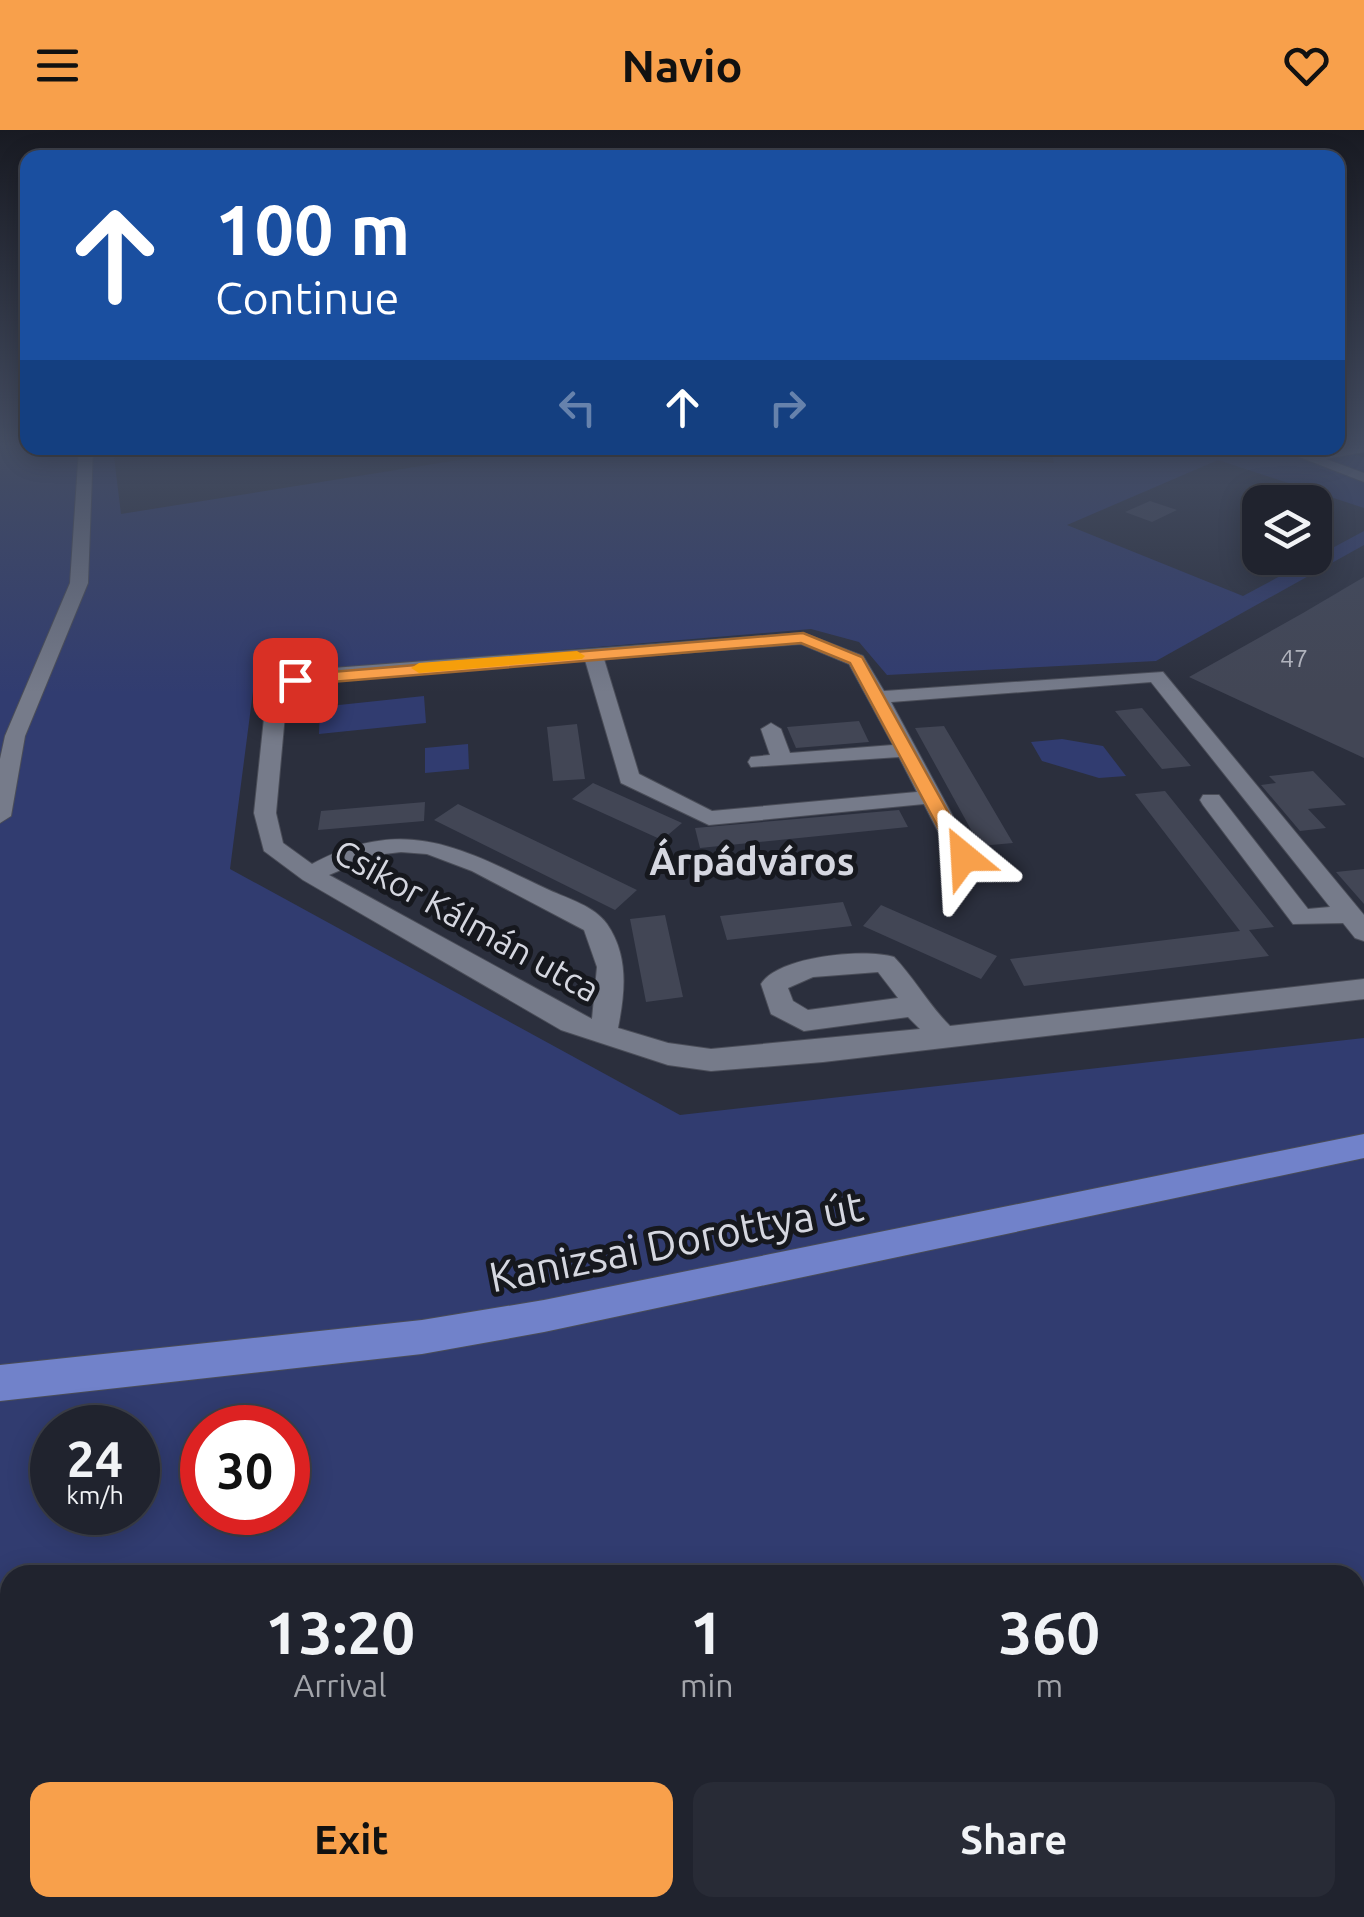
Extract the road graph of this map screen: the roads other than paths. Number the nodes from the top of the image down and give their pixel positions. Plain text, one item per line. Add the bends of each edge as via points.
1 (82, 526) edge
2 (593, 654) junction
3 (878, 697) junction
4 (770, 729) dead end
5 (907, 750) junction
6 (782, 760) junction
7 (759, 762) dead end
8 (933, 797) junction
9 (1211, 800) dead end
10 (0, 816) edge
11 (964, 857) dead end
12 (311, 876) junction
13 (1356, 923) edge
14 (1364, 989) edge
15 (914, 1006) dead end
16 (603, 1034) junction
17 (943, 1036) junction
18 (1364, 1146) edge
19 (0, 1384) edge

1 - 10 street via 79,583 15,736
2 - 3 street via 803,638 856,660
2 - 8 street via 629,778 709,818
2 - 12 street, Csikor Kálmán utca via 318,675 277,690 264,813 272,846
3 - 5 street
3 - 13 street via 1156,676
4 - 6 street
5 - 6 street
5 - 8 street
6 - 7 street
8 - 11 street
9 - 13 street via 1302,918
12 - 16 street, Csikor Kálmán utca via 570,1023
12 - 16 street via 340,857 372,849 439,846 561,906 596,925 609,953 612,994
14 - 17 street, Csikor Kálmán utca
15 - 17 street
16 - 17 street, Csikor Kálmán utca via 711,1060
18 - 19 main road, Kanizsai Dorottya út via 544,1316

